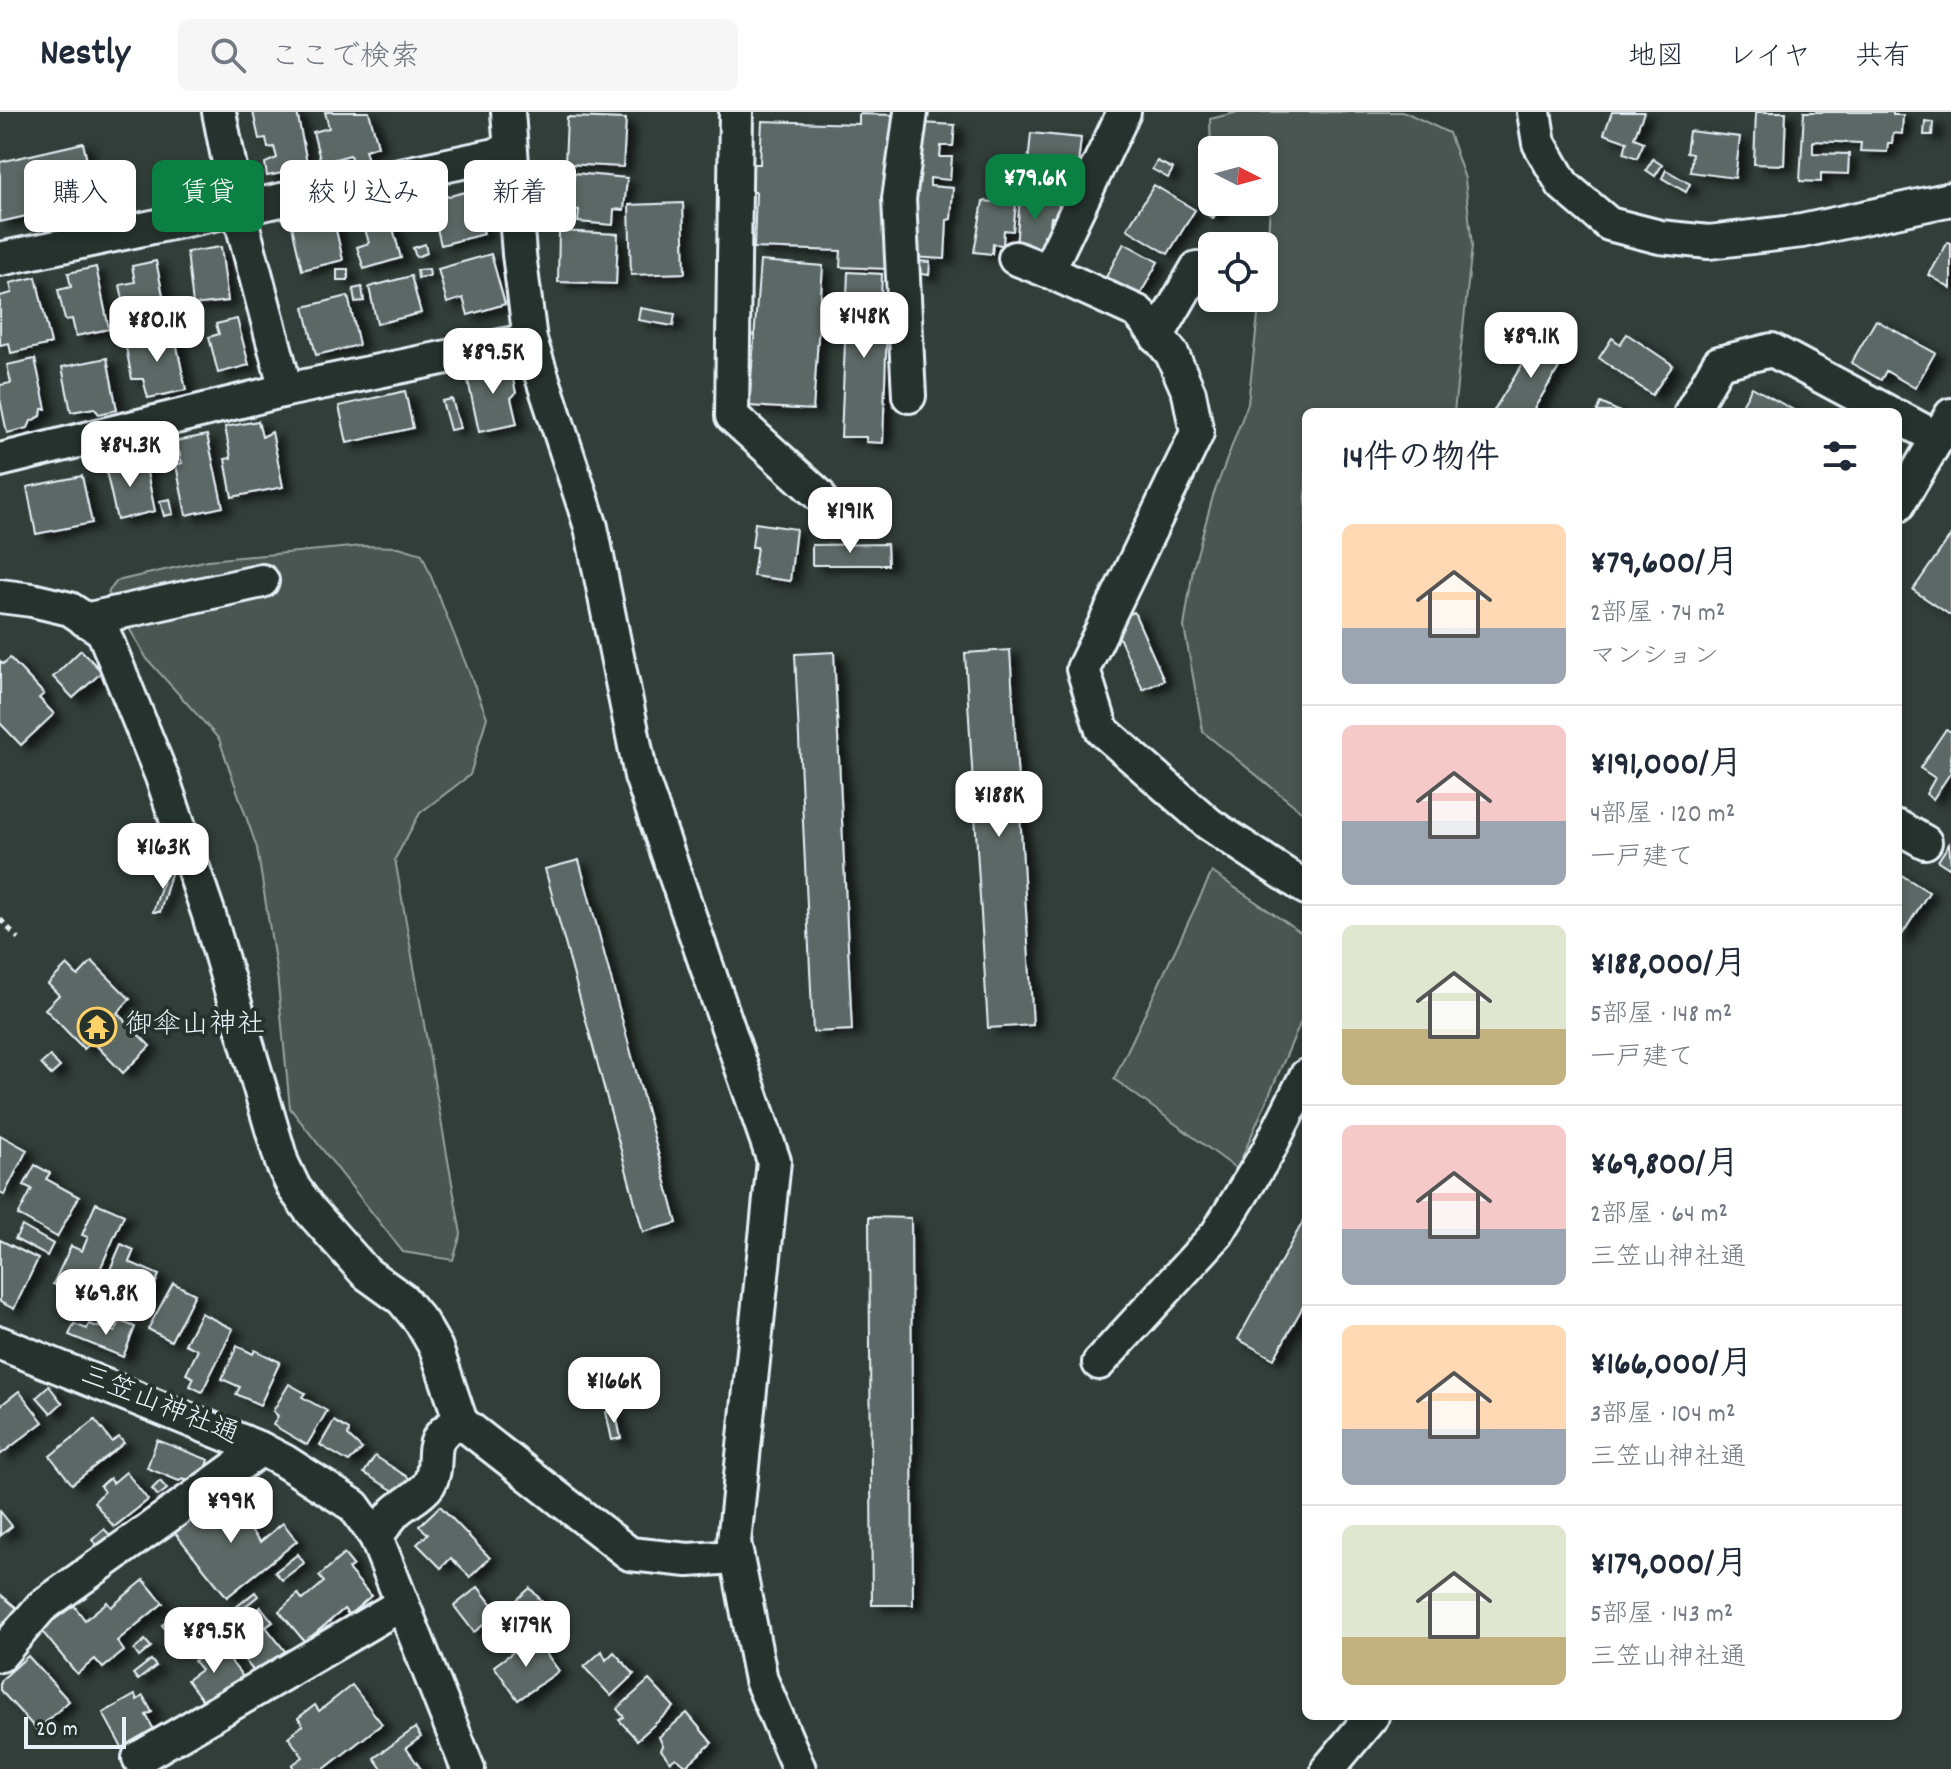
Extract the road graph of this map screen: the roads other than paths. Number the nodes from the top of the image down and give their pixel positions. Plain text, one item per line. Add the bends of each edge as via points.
1 (219, 112) edge
2 (508, 112) edge
3 (736, 112) edge
4 (911, 112) edge
5 (1124, 112) edge
6 (1534, 112) edge
7 (510, 152) junction
8 (228, 160) edge
9 (1951, 199) edge
10 (264, 203) edge
11 (152, 226) edge
12 (244, 232) edge
13 (1015, 258) dead end
14 (0, 259) edge
15 (1197, 268) dead end
16 (1048, 271) junction
17 (1157, 337) junction
18 (530, 340) junction
19 (286, 390) junction
20 (909, 396) dead end
21 (1693, 408) edge
22 (1881, 408) edge
23 (1902, 418) edge
24 (1944, 427) edge
25 (0, 461) edge
26 (818, 494) dead end
27 (1902, 498) edge
28 (262, 581) dead end
29 (0, 596) edge
30 (85, 620) junction
31 (1302, 885) edge
32 (1302, 1084) edge
33 (0, 1343) edge
34 (1099, 1363) dead end
35 (461, 1422) junction
36 (261, 1449) junction
37 (376, 1537) junction
38 (737, 1557) junction
39 (402, 1604) junction
40 (0, 1655) edge
41 (1369, 1720) edge
42 (139, 1758) dead end
43 (468, 1769) edge
44 (799, 1769) edge
45 (1328, 1769) edge

1 - 8 street
2 - 7 street
3 - 26 street via 732,416
4 - 20 street via 899,199
5 - 16 street
6 - 9 street via 1539,143 1563,185 1609,224 1660,237 1709,242 1802,231
7 - 10 street
7 - 18 street
11 - 14 street
12 - 19 street
13 - 16 street
15 - 17 street
16 - 17 street via 1138,312
17 - 31 street via 1172,354 1189,393 1197,433 1083,669 1102,730 1209,824
18 - 19 street
18 - 38 street via 591,527 641,776 774,1161 734,1542
19 - 25 street
21 - 22 street via 1719,363 1772,350
23 - 24 street
24 - 27 street
28 - 30 street
29 - 30 street via 70,609
30 - 35 street via 103,631 162,777 288,1175 327,1230 421,1322 436,1348
32 - 34 street via 1217,1234
33 - 36 street, 三笠山神社通
35 - 37 street via 446,1428 436,1445 427,1488 396,1511
35 - 38 street via 630,1554 688,1560
36 - 37 street, 三笠山神社通 via 354,1506
36 - 40 street via 41,1607
37 - 39 street, 三笠山神社通
38 - 44 street via 761,1680
39 - 42 street
39 - 43 street, 三笠山神社通
41 - 45 street

